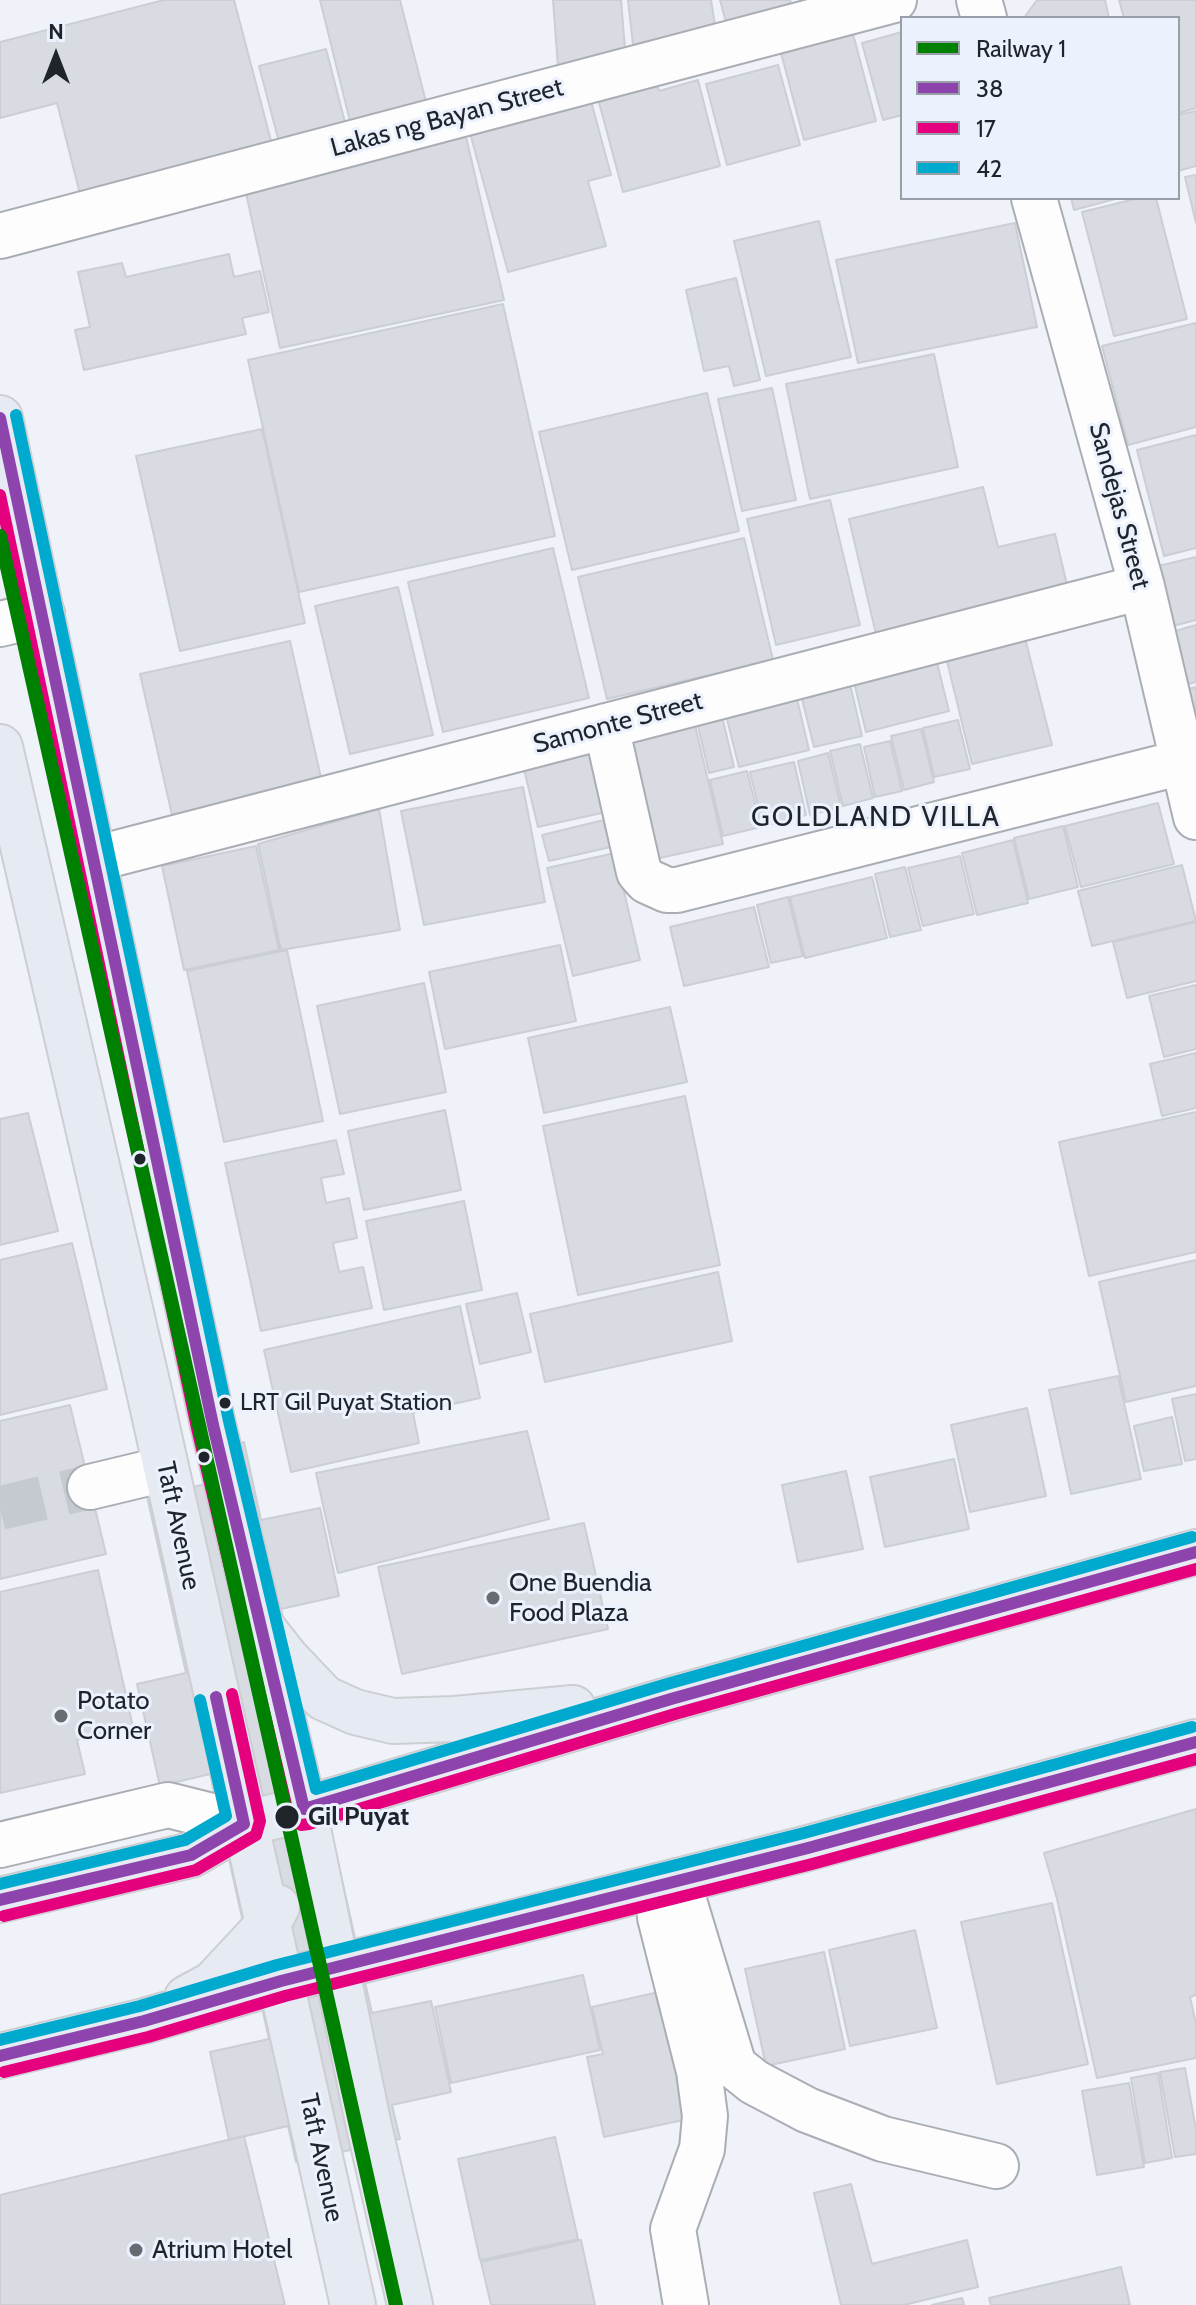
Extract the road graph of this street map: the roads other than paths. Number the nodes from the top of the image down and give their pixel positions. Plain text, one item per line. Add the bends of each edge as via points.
1 (894, 0) edge
2 (1035, 200) edge
3 (0, 236) edge
4 (0, 418) edge
5 (1142, 587) junction
6 (42, 614) junction
7 (0, 624) edge
8 (606, 726) junction
9 (0, 747) edge
10 (1183, 762) junction
11 (1196, 817) edge
12 (94, 859) junction
13 (165, 1469) junction
14 (90, 1487) tunnel mouth
15 (1196, 1552) edge
16 (258, 1623) junction
17 (671, 1699) junction
18 (1196, 1742) edge
19 (304, 1809) junction
20 (244, 1824) junction
21 (0, 1845) edge
22 (665, 1885) junction
23 (0, 1900) edge
24 (266, 1927) junction
25 (336, 1966) junction
26 (281, 1981) junction
27 (144, 2021) junction
28 (0, 2056) edge
29 (996, 2166) dead end
30 (353, 2305) edge
31 (410, 2305) edge
32 (686, 2305) edge

1 - 3 street, Lakas ng Bayan Street
2 - 5 street, Sandejas Street
4 - 6 main road, Taft Avenue
5 - 8 street, Samonte Street
5 - 10 street, Sandejas Street
6 - 7 street
6 - 12 main road, Taft Avenue
8 - 10 street via 639,872 667,890
8 - 12 street, Samonte Street
9 - 13 main road, Taft Avenue
10 - 11 street, Sandejas Street
12 - 16 main road, Taft Avenue
13 - 14 street
13 - 20 main road, Taft Avenue
15 - 17 main road
16 - 17 main road via 324,1698 393,1721
16 - 19 main road, Taft Avenue
17 - 19 main road
18 - 22 main road
19 - 20 main road
19 - 24 main road via 299,1851
19 - 25 main road, Taft Avenue
20 - 21 street via 168,1805
20 - 23 main road via 191,1855
20 - 24 main road, Taft Avenue
22 - 25 main road
22 - 29 street via 734,2066 807,2110 883,2139
22 - 32 street via 705,2116 702,2149 673,2229
24 - 26 main road, Taft Avenue
24 - 27 main road via 213,1984
25 - 26 main road
25 - 31 main road, Taft Avenue
26 - 27 main road
26 - 30 main road, Taft Avenue
27 - 28 main road

